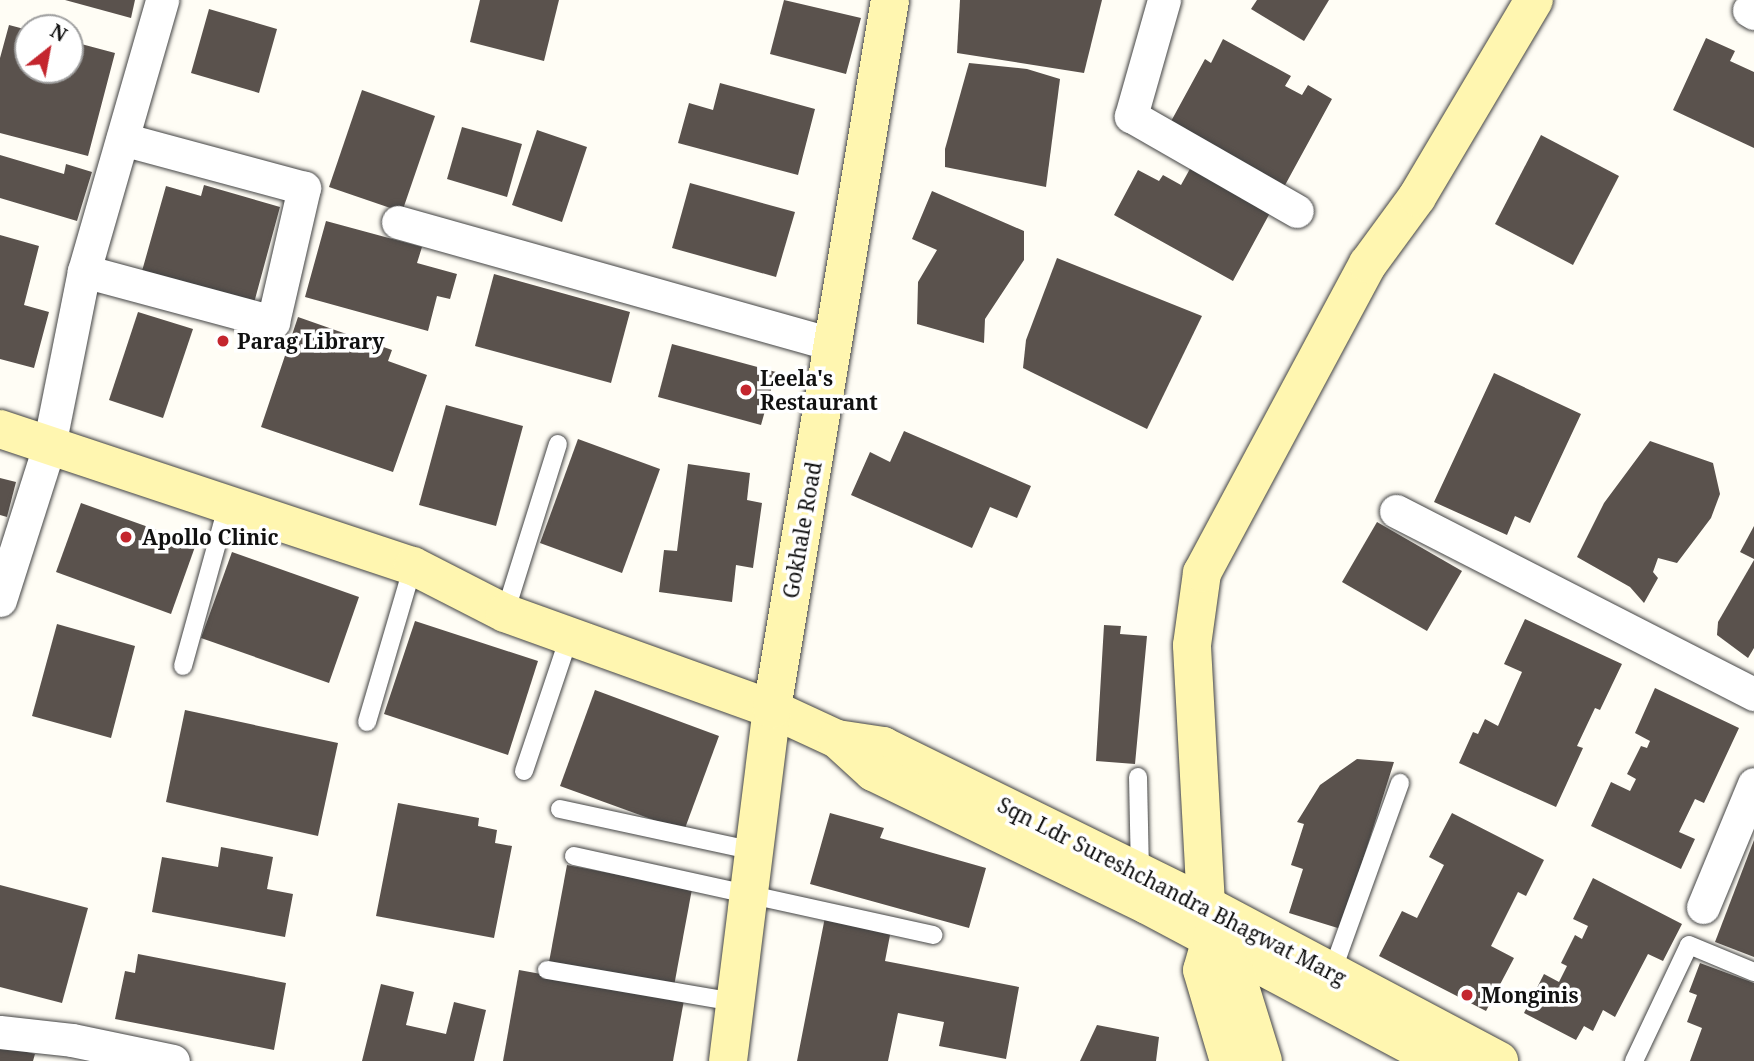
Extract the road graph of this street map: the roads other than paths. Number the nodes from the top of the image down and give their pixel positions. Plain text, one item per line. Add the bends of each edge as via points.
1 (162, 0) edge
2 (890, 0) edge
3 (1164, 0) edge
4 (1534, 0) edge
5 (122, 139) junction
6 (1297, 211) dead end
7 (398, 222) dead end
8 (84, 271) junction
9 (833, 344) junction
10 (0, 429) edge
11 (558, 444) dead end
12 (49, 446) junction
13 (228, 504) junction
14 (1396, 511) dead end
15 (413, 566) junction
16 (0, 600) edge
17 (505, 613) junction
18 (569, 634) junction
19 (183, 666) dead end
20 (1754, 694) edge
21 (772, 709) junction
22 (367, 722) dead end
23 (837, 739) junction
24 (524, 771) dead end
25 (1138, 777) dead end
26 (1400, 783) dead end
27 (1754, 784) edge
28 (560, 809) dead end
29 (755, 851) junction
30 (575, 856) dead end
31 (1140, 872) junction
32 (749, 892) junction
33 (1703, 907) dead end
34 (1208, 922) junction
35 (933, 935) dead end
36 (547, 970) dead end
37 (1332, 972) junction
38 (1754, 972) edge
39 (735, 1002) junction
40 (0, 1032) edge
41 (47, 1049) edge
42 (173, 1061) edge
43 (728, 1061) edge
44 (1229, 1061) edge
45 (1263, 1061) edge
46 (1440, 1061) edge
47 (1499, 1061) edge
48 (1634, 1061) edge

1 - 5 street
2 - 9 main road, Gokhale Road
3 - 6 street via 1131,116
4 - 34 main road via 1417,197 1368,264 1202,573 1192,645
5 - 8 street
5 - 8 street via 304,188 273,323
7 - 9 street
8 - 12 street
9 - 21 main road, Gokhale Road
10 - 12 main road, Sqn Ldr Sureshchandra Bhagwat Marg
11 - 17 lane
12 - 13 main road, Sqn Ldr Sureshchandra Bhagwat Marg
12 - 16 street
13 - 15 main road, Sqn Ldr Sureshchandra Bhagwat Marg
13 - 19 lane
14 - 20 street
15 - 17 main road, Sqn Ldr Sureshchandra Bhagwat Marg
15 - 22 lane
17 - 18 main road, Sqn Ldr Sureshchandra Bhagwat Marg
18 - 21 main road, Sqn Ldr Sureshchandra Bhagwat Marg
18 - 24 lane
21 - 23 main road, Sqn Ldr Sureshchandra Bhagwat Marg
21 - 29 main road, Gokhale Road
23 - 31 main road, Sqn Ldr Sureshchandra Bhagwat Marg via 883,746
23 - 34 main road, Sqn Ldr Sureshchandra Bhagwat Marg via 873,772
25 - 31 lane
26 - 37 lane
27 - 33 street
28 - 29 lane
29 - 32 main road, Gokhale Road
30 - 32 lane
31 - 34 main road, Sqn Ldr Sureshchandra Bhagwat Marg
32 - 35 lane
32 - 39 main road, Gokhale Road
34 - 37 main road, Sqn Ldr Sureshchandra Bhagwat Marg
34 - 44 main road via 1202,970
34 - 45 main road via 1236,974
34 - 46 main road, Sqn Ldr Sureshchandra Bhagwat Marg
36 - 39 lane
37 - 47 main road, Sqn Ldr Sureshchandra Bhagwat Marg
38 - 48 lane via 1689,944
39 - 43 main road, Gokhale Road
40 - 41 street
41 - 42 street

